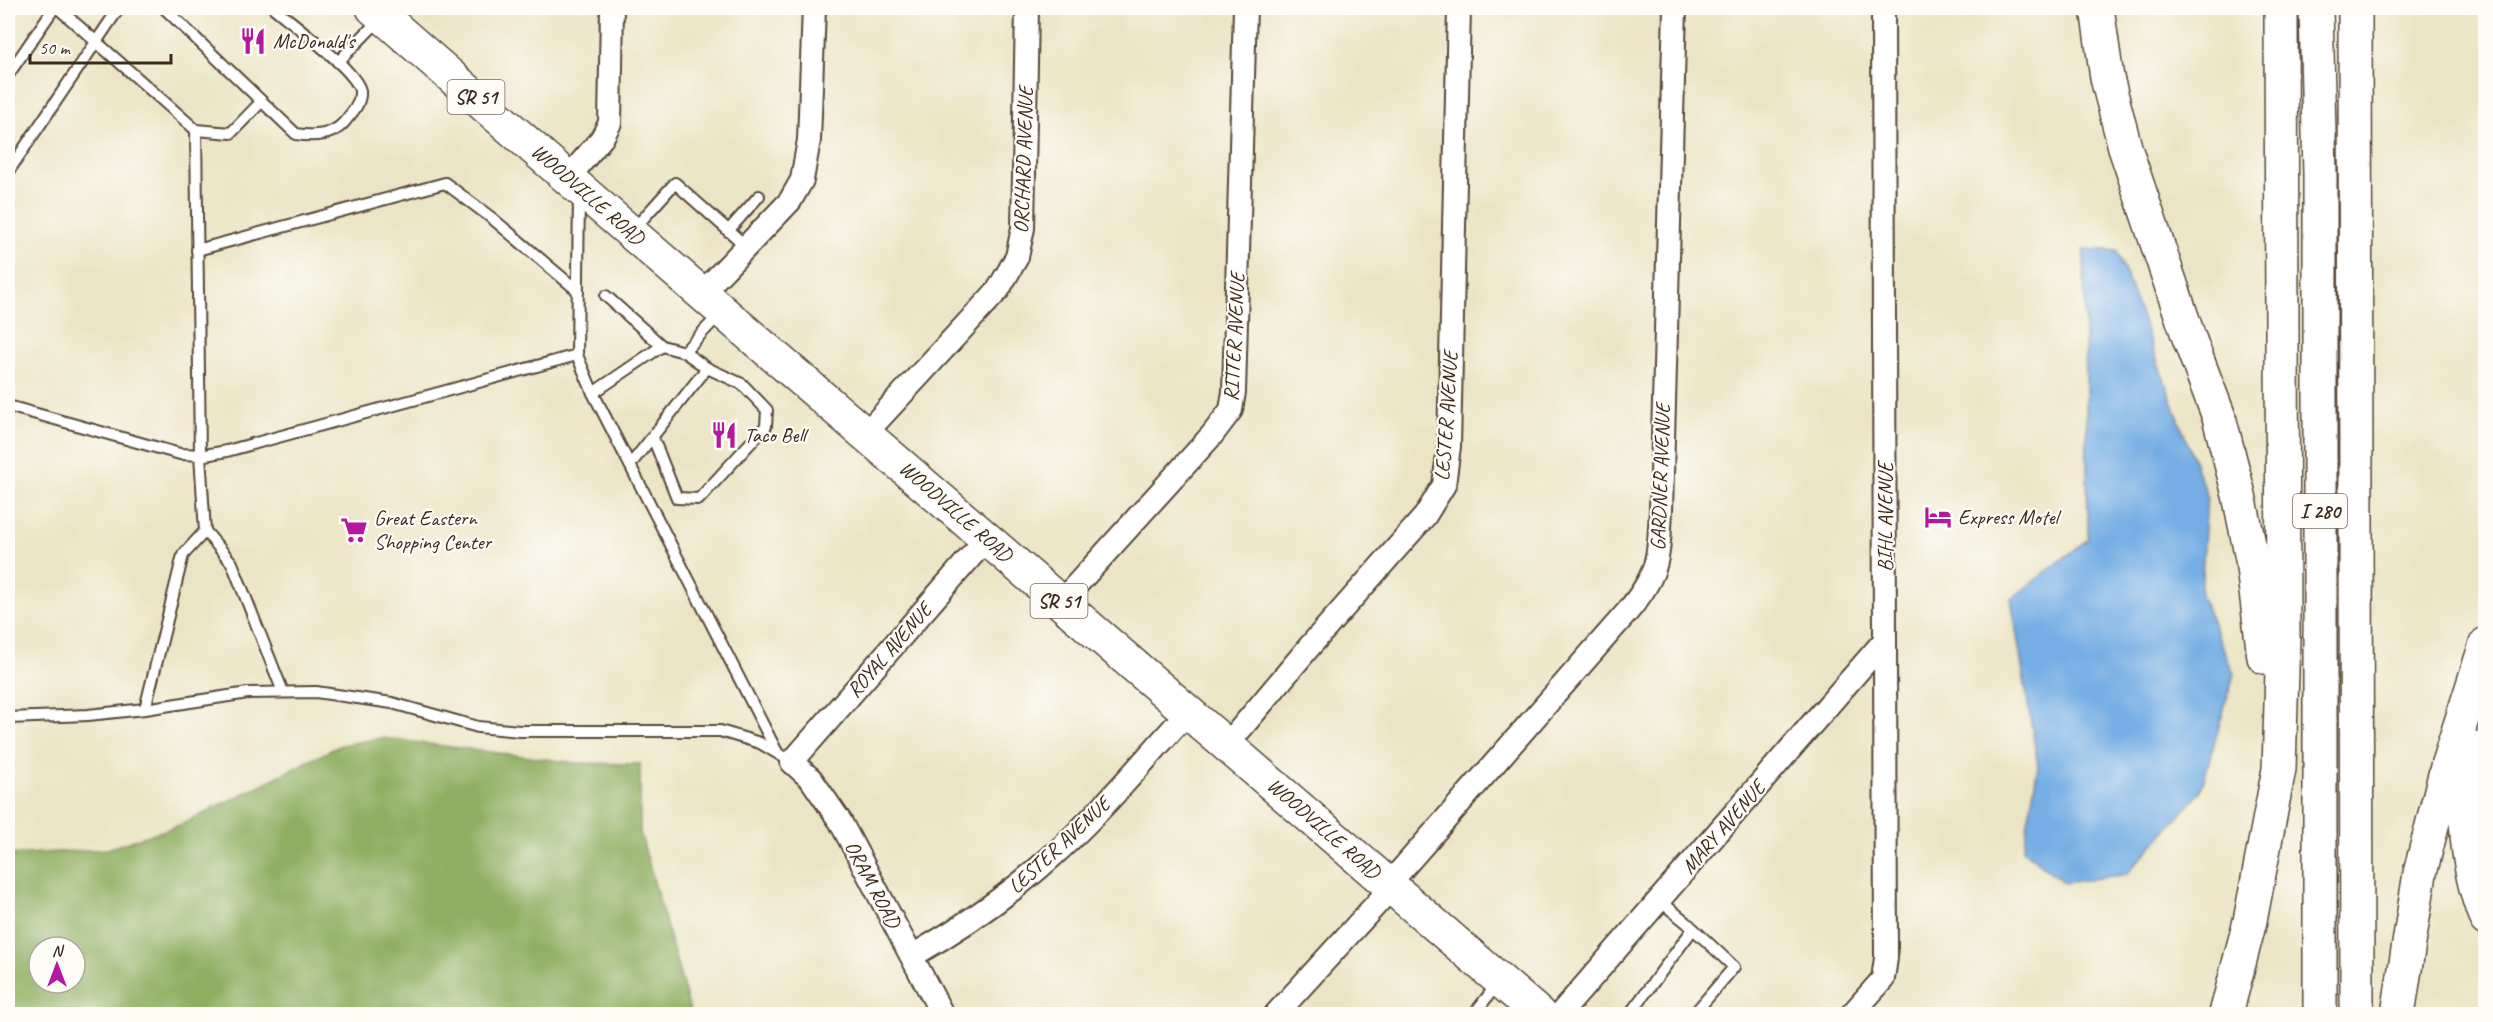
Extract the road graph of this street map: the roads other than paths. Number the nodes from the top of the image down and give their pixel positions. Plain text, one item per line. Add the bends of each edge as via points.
1 (54, 8) edge
2 (58, 8) edge
3 (119, 8) edge
4 (166, 8) edge
5 (274, 8) edge
6 (612, 8) edge
7 (814, 8) edge
8 (1027, 8) edge
9 (1245, 8) edge
10 (1459, 8) edge
11 (1675, 8) edge
12 (1883, 8) edge
13 (2097, 8) edge
14 (2281, 8) edge
15 (2316, 8) edge
16 (2355, 8) edge
17 (378, 12) edge
18 (96, 41) junction
19 (338, 62) junction
20 (8, 75) edge
21 (261, 102) junction
22 (196, 130) junction
23 (8, 172) edge
24 (574, 183) junction
25 (759, 196) dead end
26 (728, 231) junction
27 (631, 232) junction
28 (747, 247) junction
29 (197, 250) junction
30 (578, 291) junction
31 (606, 296) dead end
32 (712, 302) junction
33 (662, 346) junction
34 (684, 352) junction
35 (577, 355) junction
36 (707, 368) junction
37 (593, 393) junction
38 (8, 406) edge
39 (865, 434) junction
40 (653, 438) junction
41 (200, 455) junction
42 (630, 465) junction
43 (205, 531) junction
44 (987, 538) junction
45 (1061, 602) junction
46 (1885, 640) junction
47 (2486, 644) edge
48 (2486, 653) edge
49 (283, 692) junction
50 (145, 709) junction
51 (1188, 712) junction
52 (8, 718) edge
53 (1227, 745) junction
54 (785, 757) junction
55 (2261, 856) junction
56 (1391, 885) junction
57 (1659, 900) junction
58 (2486, 919) edge
59 (1694, 929) junction
60 (912, 956) junction
61 (1500, 981) junction
62 (942, 1014) edge
63 (1276, 1014) edge
64 (1474, 1014) edge
65 (1539, 1014) edge
66 (1560, 1014) edge
67 (1636, 1014) edge
68 (1694, 1014) edge
69 (1852, 1014) edge
70 (2226, 1014) edge
71 (2320, 1014) edge
72 (2357, 1014) edge
73 (2398, 1014) edge

1 - 20 lane
2 - 18 lane
3 - 18 lane
4 - 21 lane
5 - 19 lane
6 - 24 street via 610,123
7 - 28 street via 805,170 793,196
8 - 39 street, ORCHARD AVENUE via 1023,228 1017,257 998,290
9 - 45 street, RITTER AVENUE via 1233,403 1212,435
10 - 53 street, LESTER AVENUE via 1447,477 1408,538
11 - 56 street, GARDNER AVENUE via 1661,510 1655,568 1628,611
12 - 46 street, BIHL AVENUE
13 - 55 main road via 2107,78 2126,150 2219,417 2252,559 2267,688 2268,751
14 - 55 main road via 2283,638 2279,769
15 - 71 main road, I 280 via 2320,175
16 - 72 main road, I 280
17 - 19 lane
17 - 24 main road, WOODVILLE ROAD / SR 51
18 - 22 lane
18 - 23 lane
19 - 21 lane via 360,91 357,106 342,125 325,135 296,134
21 - 22 lane via 231,133
22 - 29 lane
24 - 27 main road, WOODVILLE ROAD / SR 51
24 - 30 lane
25 - 26 lane
26 - 27 lane via 675,183
26 - 28 lane
27 - 32 main road, WOODVILLE ROAD / SR 51
28 - 32 street
29 - 30 lane via 446,183
29 - 41 lane
30 - 35 lane
31 - 33 lane
32 - 34 lane
32 - 39 main road, WOODVILLE ROAD / SR 51
33 - 34 lane
33 - 37 lane
34 - 36 lane
35 - 37 lane
35 - 41 lane via 227,451
36 - 40 lane
36 - 40 lane via 742,384 767,410 766,426 699,499 677,498
37 - 42 lane
38 - 41 lane via 180,453
39 - 44 main road, WOODVILLE ROAD / SR 51
40 - 42 lane
41 - 43 lane
42 - 54 lane
43 - 49 lane via 232,563
43 - 50 lane via 183,555
44 - 45 main road, WOODVILLE ROAD / SR 51
44 - 54 street, ROYAL AVENUE
45 - 51 main road, WOODVILLE ROAD / SR 51
46 - 57 street, MARY AVENUE
46 - 69 street, BIHL AVENUE via 1886,958 1883,979
47 - 73 main road via 2448,763 2420,873
48 - 58 main road via 2470,727 2465,784 2466,840
49 - 50 lane via 248,693
49 - 54 lane via 359,697 478,727 520,731 720,731 742,736
50 - 52 lane
51 - 53 main road, WOODVILLE ROAD / SR 51
51 - 60 street, LESTER AVENUE via 1050,858 982,913
53 - 56 main road, WOODVILLE ROAD / SR 51
54 - 60 street, ORAM ROAD via 811,779 840,821
55 - 70 main road via 2250,921
56 - 61 main road, WOODVILLE ROAD / SR 51
56 - 63 street, GARDNER AVENUE
57 - 59 lane
57 - 66 street, MARY AVENUE
59 - 67 lane via 1632,1011
59 - 68 lane via 1734,967
60 - 62 street, ORAM ROAD
61 - 64 lane
61 - 65 main road, WOODVILLE ROAD / SR 51

